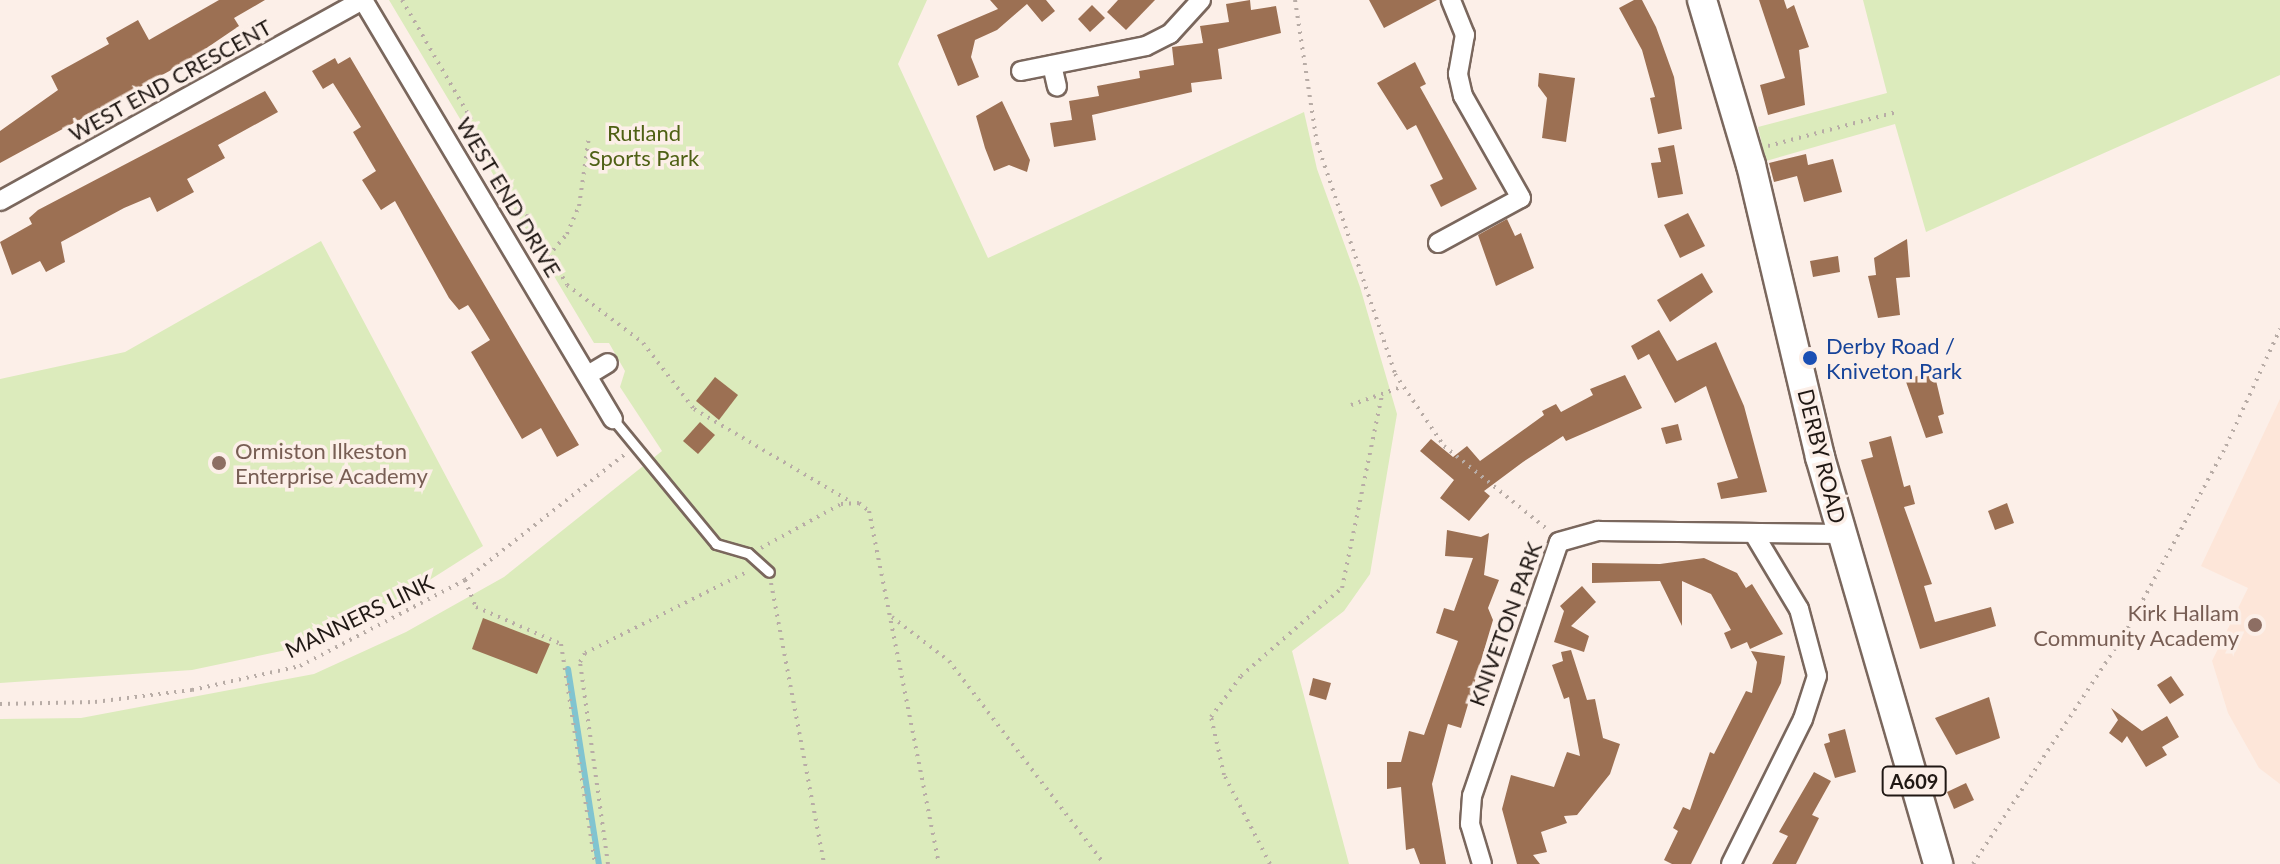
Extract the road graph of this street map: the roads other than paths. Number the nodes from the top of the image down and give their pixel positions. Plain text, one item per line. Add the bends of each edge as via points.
1 (363, 0) edge
2 (1201, 0) edge
3 (1451, 0) edge
4 (1702, 0) edge
5 (1052, 65) junction
6 (1021, 71) dead end
7 (1057, 86) dead end
8 (0, 201) edge
9 (1438, 243) dead end
10 (608, 363) dead end
11 (588, 375) junction
12 (613, 419) joint
13 (1754, 534) junction
14 (1841, 534) junction
15 (766, 568) road end
16 (1936, 857) edge
17 (1482, 864) edge
18 (1731, 864) edge

1 - 8 street, WEST END CRESCENT
1 - 11 street, WEST END DRIVE
2 - 5 street via 1170,34 1146,46
3 - 9 street via 1465,35 1458,74 1463,96 1521,198
4 - 14 main road, DERBY ROAD / A609 via 1747,151
5 - 6 street
5 - 7 street
10 - 11 street
11 - 12 street, WEST END DRIVE
12 - 15 lane via 716,544 748,553
13 - 14 street, KNIVETON PARK
13 - 17 street, KNIVETON PARK via 1598,531 1562,541 1554,549 1472,796 1470,824
13 - 18 street via 1799,609 1817,676 1803,719
14 - 16 main road, DERBY ROAD / A609

